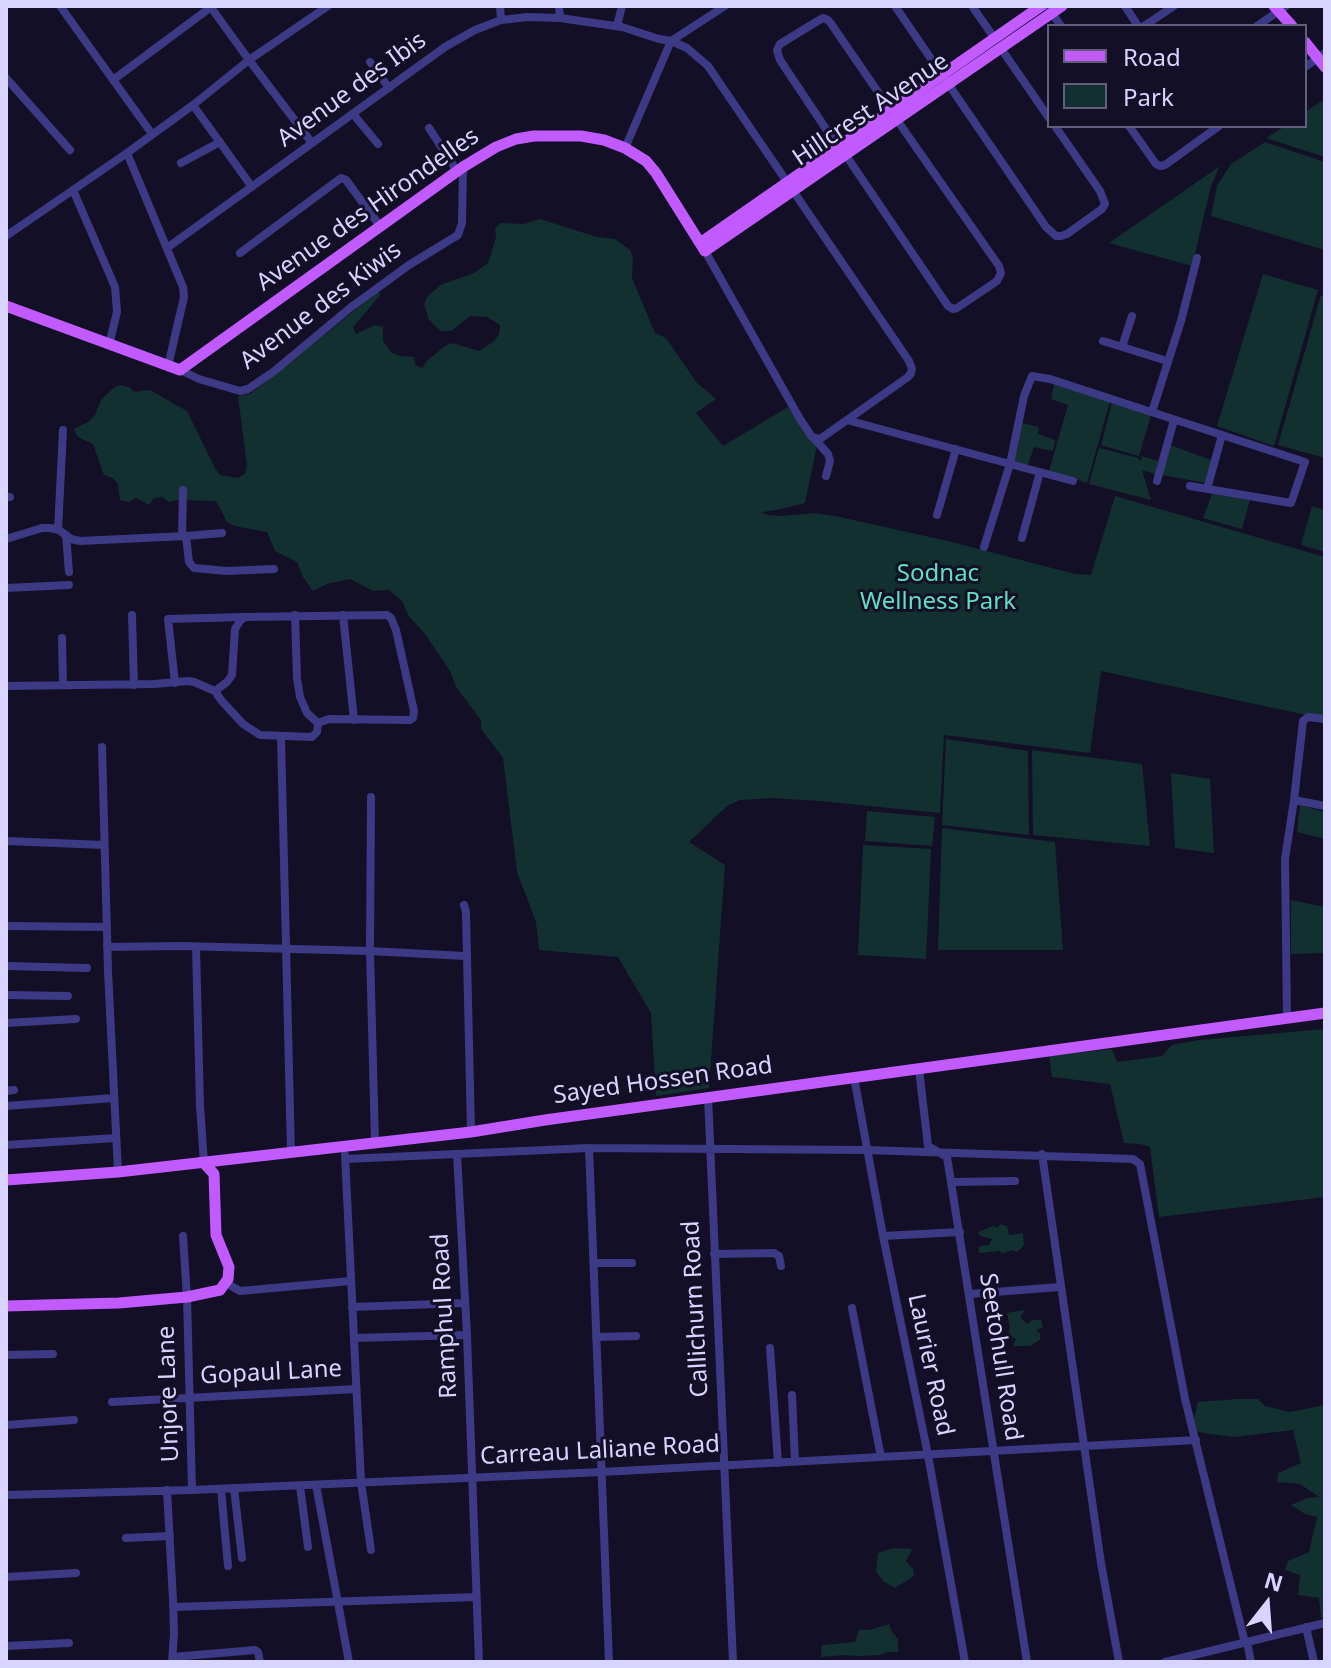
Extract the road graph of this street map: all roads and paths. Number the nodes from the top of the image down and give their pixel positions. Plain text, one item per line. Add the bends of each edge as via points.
1 (60, 6) edge
2 (211, 6) edge
3 (328, 6) edge
4 (500, 6) edge
5 (559, 6) edge
6 (622, 6) edge
7 (725, 6) edge
8 (895, 6) edge
9 (972, 6) edge
10 (1125, 6) edge
11 (1174, 6) edge
12 (1051, 8) edge
13 (1280, 8) edge
14 (560, 18) junction
15 (501, 20) junction
16 (1137, 24) edge
17 (1147, 24) edge
18 (1260, 24) edge
19 (617, 26) junction
20 (671, 41) junction
21 (997, 43) junction
22 (1307, 44) edge
23 (1323, 59) edge
24 (249, 60) junction
25 (370, 62) dead end
26 (6, 78) edge
27 (113, 80) junction
28 (946, 80) junction
29 (389, 88) junction
30 (193, 105) junction
31 (353, 114) junction
32 (894, 115) junction
33 (1047, 115) edge
34 (429, 128) dead end
35 (1056, 128) edge
36 (1130, 128) edge
37 (1213, 128) edge
38 (152, 134) junction
39 (220, 142) junction
40 (312, 143) junction
41 (378, 144) dead end
42 (625, 148) junction
43 (70, 150) dead end
44 (842, 151) junction
45 (127, 153) junction
46 (181, 163) dead end
47 (460, 169) junction
48 (790, 186) junction
49 (252, 187) junction
50 (73, 190) junction
51 (380, 226) junction
52 (6, 236) edge
53 (703, 247) junction
54 (167, 248) junction
55 (240, 253) dead end
56 (1197, 258) dead end
57 (6, 306) edge
58 (1132, 316) dead end
59 (1103, 341) dead end
60 (109, 345) junction
61 (1122, 347) junction
62 (1167, 361) junction
63 (174, 368) junction
64 (1152, 412) junction
65 (847, 420) junction
66 (1174, 420) junction
67 (63, 430) dead end
68 (1222, 435) junction
69 (816, 438) junction
70 (956, 449) junction
71 (1010, 464) junction
72 (1040, 472) junction
73 (826, 476) dead end
74 (1073, 481) dead end
75 (1157, 481) dead end
76 (1190, 486) dead end
77 (1207, 489) junction
78 (183, 490) dead end
79 (937, 515) dead end
80 (62, 532) junction
81 (222, 533) dead end
82 (184, 536) junction
83 (1022, 538) dead end
84 (6, 539) edge
85 (984, 547) dead end
86 (274, 569) dead end
87 (69, 572) dead end
88 (69, 585) dead end
89 (6, 588) edge
90 (132, 615) dead end
91 (295, 615) junction
92 (343, 615) junction
93 (245, 617) junction
94 (62, 638) dead end
95 (175, 683) junction
96 (63, 685) junction
97 (134, 685) junction
98 (6, 686) edge
99 (215, 691) junction
100 (1325, 719) edge
101 (354, 720) junction
102 (318, 723) junction
103 (281, 737) junction
104 (102, 747) dead end
105 (371, 797) dead end
106 (1294, 800) junction
107 (1325, 806) edge
108 (6, 841) edge
109 (104, 845) junction
110 (464, 905) dead end
111 (6, 926) edge
112 (107, 927) junction
113 (107, 947) junction
114 (196, 947) junction
115 (286, 950) junction
116 (370, 951) junction
117 (465, 956) junction
118 (6, 966) edge
119 (87, 968) dead end
120 (6, 995) edge
121 (68, 996) dead end
122 (1325, 1013) edge
123 (1287, 1018) junction
124 (76, 1019) dead end
125 (6, 1023) edge
126 (919, 1069) junction
127 (854, 1077) junction
128 (708, 1097) junction
129 (114, 1098) junction
130 (6, 1106) edge
131 (471, 1132) junction
132 (116, 1138) junction
133 (375, 1142) junction
134 (6, 1145) edge
135 (345, 1146) junction
136 (589, 1148) junction
137 (709, 1150) junction
138 (867, 1150) junction
139 (938, 1152) junction
140 (291, 1153) junction
141 (457, 1154) junction
142 (1042, 1154) junction
143 (346, 1159) junction
144 (227, 1160) junction
145 (204, 1163) junction
146 (118, 1172) junction
147 (214, 1174) junction
148 (6, 1180) edge
149 (1015, 1181) dead end
150 (952, 1182) junction
151 (960, 1232) junction
152 (183, 1236) dead end
153 (883, 1236) junction
154 (714, 1254) junction
155 (594, 1263) junction
156 (632, 1263) dead end
157 (781, 1266) dead end
158 (351, 1281) junction
159 (226, 1283) junction
160 (1060, 1287) junction
161 (969, 1294) junction
162 (187, 1297) junction
163 (465, 1303) junction
164 (6, 1306) edge
165 (352, 1307) junction
166 (852, 1308) dead end
167 (467, 1335) junction
168 (636, 1336) dead end
169 (596, 1337) junction
170 (354, 1338) junction
171 (770, 1348) dead end
172 (53, 1354) dead end
173 (6, 1355) edge
174 (356, 1389) junction
175 (792, 1395) dead end
176 (188, 1397) junction
177 (112, 1402) dead end
178 (74, 1420) dead end
179 (6, 1425) edge
180 (1196, 1440) junction
181 (1085, 1447) junction
182 (995, 1451) junction
183 (928, 1455) junction
184 (881, 1457) junction
185 (795, 1462) junction
186 (778, 1463) junction
187 (723, 1465) junction
188 (602, 1472) junction
189 (471, 1477) junction
190 (361, 1482) junction
191 (316, 1485) junction
192 (300, 1486) junction
193 (234, 1488) junction
194 (221, 1489) junction
195 (167, 1490) junction
196 (192, 1490) junction
197 (6, 1495) edge
198 (170, 1536) junction
199 (126, 1538) dead end
200 (308, 1547) dead end
201 (371, 1550) dead end
202 (242, 1558) dead end
203 (228, 1566) dead end
204 (76, 1573) dead end
205 (6, 1577) edge
206 (476, 1597) junction
207 (337, 1602) junction
208 (174, 1607) junction
209 (1325, 1623) edge
210 (1306, 1627) junction
211 (1246, 1642) junction
212 (69, 1643) dead end
213 (6, 1646) edge
214 (259, 1657) edge
215 (172, 1660) edge
216 (349, 1662) edge
217 (479, 1662) edge
218 (609, 1662) edge
219 (733, 1662) edge
220 (965, 1662) edge
221 (1027, 1662) edge
222 (1119, 1662) edge
223 (1165, 1662) edge
224 (1251, 1662) edge
225 (1314, 1662) edge

1 - 27 street
2 - 24 street
2 - 27 street
3 - 24 street
4 - 15 street
5 - 14 street
6 - 19 street
7 - 20 street
8 - 28 street
9 - 21 street
10 - 16 street
11 - 17 street
12 - 21 main road, Hillcrest Avenue
13 - 18 street
14 - 15 street, Avenue des Ibis
14 - 19 street, Avenue des Ibis
15 - 29 street, Avenue des Ibis via 445,47
19 - 20 street, Avenue des Ibis
20 - 42 street
20 - 48 street, Avenue des Ibis via 708,66
21 - 28 main road, Hillcrest Avenue
21 - 33 street
22 - 23 main road
24 - 30 street
24 - 40 street
25 - 29 street
26 - 43 street
27 - 38 street
28 - 32 main road, Hillcrest Avenue
28 - 35 street via 1046,227 1061,236 1102,209 1105,199
29 - 31 street, Avenue des Ibis
30 - 38 street
30 - 39 street
31 - 40 street, Avenue des Ibis
31 - 41 street
32 - 44 main road, Hillcrest Avenue
32 - 44 street via 828,20 823,18 780,44 780,60
32 - 44 street via 999,266 997,281 957,308 948,306
34 - 47 street
36 - 37 street via 1160,166
38 - 45 street
39 - 46 street
39 - 49 street
40 - 49 street, Avenue des Ibis
42 - 47 main road, Avenue des Hirondelles via 581,136 534,136 496,147
42 - 53 main road, Avenue des Hirondelles via 656,173
44 - 48 main road, Hillcrest Avenue
45 - 50 street
45 - 54 street
47 - 51 main road, Avenue des Hirondelles
47 - 63 street, Avenue des Kiwis via 458,235 350,308 273,372 240,391
48 - 53 main road, Hillcrest Avenue
48 - 65 street, Avenue des Ibis via 912,369
49 - 54 street, Avenue des Ibis
50 - 52 street
50 - 60 street via 115,287 117,312
51 - 55 street via 341,178
51 - 63 main road, Avenue des Hirondelles
53 - 69 street, Avenue des Hirondelles via 800,419
54 - 63 street via 184,297
56 - 62 street
57 - 60 main road, Avenue des Kiwis
58 - 61 street
59 - 61 street
60 - 63 main road, Avenue des Kiwis
61 - 62 street
62 - 64 street
64 - 66 street
64 - 71 street via 1032,376
65 - 69 street
65 - 70 street
66 - 68 street
66 - 75 street
67 - 80 street
68 - 77 street
68 - 77 street via 1305,462 1291,503
69 - 73 street, Avenue des Hirondelles via 830,461
70 - 71 street
70 - 79 street
71 - 72 street
71 - 85 street
72 - 74 street
72 - 83 street
76 - 77 street
78 - 82 street
80 - 82 street via 94,542
80 - 84 street via 42,528
80 - 87 street
81 - 82 street
82 - 86 street via 194,568
88 - 89 street
90 - 97 street
91 - 92 street
91 - 93 street
91 - 102 street via 298,688 307,713
92 - 101 street
92 - 101 street via 391,618 415,715 410,720
93 - 95 street via 168,619
93 - 99 street via 235,629 232,675
94 - 96 street
95 - 97 street
95 - 99 street via 194,682
96 - 97 street
96 - 98 street
99 - 103 street via 243,724 260,735
100 - 106 street via 1303,721
101 - 102 street
102 - 103 street via 312,737
103 - 115 street
104 - 109 street
105 - 116 street
106 - 107 street
106 - 123 street via 1285,859
108 - 109 street
109 - 112 street
110 - 117 street
111 - 112 street
112 - 113 street
113 - 114 street
113 - 129 street
114 - 115 street
114 - 145 street
115 - 116 street
115 - 140 street
116 - 117 street
116 - 133 street
117 - 131 street
118 - 119 street
120 - 121 street
122 - 123 main road, Sayed Hossen Road
123 - 126 main road, Sayed Hossen Road
124 - 125 street
126 - 127 main road, Sayed Hossen Road
126 - 139 street, Seetohull Road via 928,1146
127 - 128 main road, Sayed Hossen Road
127 - 138 street, Laurier Road
128 - 131 main road, Sayed Hossen Road
128 - 137 street, Callichurn Road
129 - 130 street
129 - 132 street
131 - 133 main road, Sayed Hossen Road
132 - 134 street
132 - 146 street
133 - 135 main road, Sayed Hossen Road
135 - 140 main road, Sayed Hossen Road
135 - 143 street
136 - 137 street
136 - 141 street
136 - 155 street
137 - 138 street
137 - 154 street, Callichurn Road
138 - 139 street
138 - 153 street, Laurier Road
139 - 142 street
139 - 150 street, Seetohull Road via 947,1157
140 - 144 main road, Sayed Hossen Road
141 - 143 street
141 - 163 street, Ramphul Road
142 - 160 street
142 - 180 street via 1127,1158 1140,1164
143 - 158 street
144 - 145 main road, Sayed Hossen Road
144 - 147 main road
145 - 146 main road, Sayed Hossen Road
145 - 147 main road
146 - 148 main road, Sayed Hossen Road
147 - 159 main road via 216,1235 230,1275
149 - 150 street
150 - 151 street, Seetohull Road
151 - 153 street
151 - 161 street, Seetohull Road
152 - 162 street, Unjore Lane
153 - 183 street, Laurier Road
154 - 157 street via 774,1253
154 - 187 street, Callichurn Road
155 - 156 street
155 - 169 street
158 - 159 street via 240,1291
158 - 165 street
159 - 162 main road via 215,1292
160 - 161 street
160 - 181 street
161 - 182 street, Seetohull Road
162 - 164 main road
162 - 176 street, Unjore Lane
163 - 165 street
163 - 167 street, Ramphul Road
165 - 170 street
166 - 184 street
167 - 170 street
167 - 189 street, Ramphul Road
168 - 169 street
169 - 188 street
170 - 174 street
171 - 186 street
172 - 173 street
174 - 176 street, Gopaul Lane
174 - 190 street
175 - 185 street
176 - 177 street, Gopaul Lane
176 - 196 street, Unjore Lane
178 - 179 street
180 - 181 street, Carreau Laliane Road
180 - 211 street
181 - 182 street, Carreau Laliane Road
181 - 222 street
182 - 183 street, Carreau Laliane Road
182 - 221 street, Seetohull Road
183 - 184 street, Carreau Laliane Road
183 - 220 street, Laurier Road
184 - 185 street, Carreau Laliane Road
185 - 186 street, Carreau Laliane Road
186 - 187 street, Carreau Laliane Road
187 - 188 street, Carreau Laliane Road
187 - 219 street, Callichurn Road
188 - 189 street, Carreau Laliane Road
188 - 218 street
189 - 190 street, Carreau Laliane Road
189 - 206 street, Ramphul Road
190 - 191 street, Carreau Laliane Road
190 - 201 street
191 - 192 street, Carreau Laliane Road
191 - 207 street
192 - 193 street, Carreau Laliane Road
192 - 200 street
193 - 194 street, Carreau Laliane Road
193 - 202 street
194 - 196 street, Carreau Laliane Road
194 - 203 street
195 - 196 street, Carreau Laliane Road
195 - 197 street, Carreau Laliane Road
195 - 198 street
198 - 199 street
198 - 208 street
204 - 205 street
206 - 207 street
206 - 217 street, Ramphul Road
207 - 208 street
207 - 216 street
208 - 215 street
209 - 210 street
210 - 211 street
210 - 225 street
211 - 223 street
211 - 224 street
212 - 213 street
214 - 215 street via 255,1650

